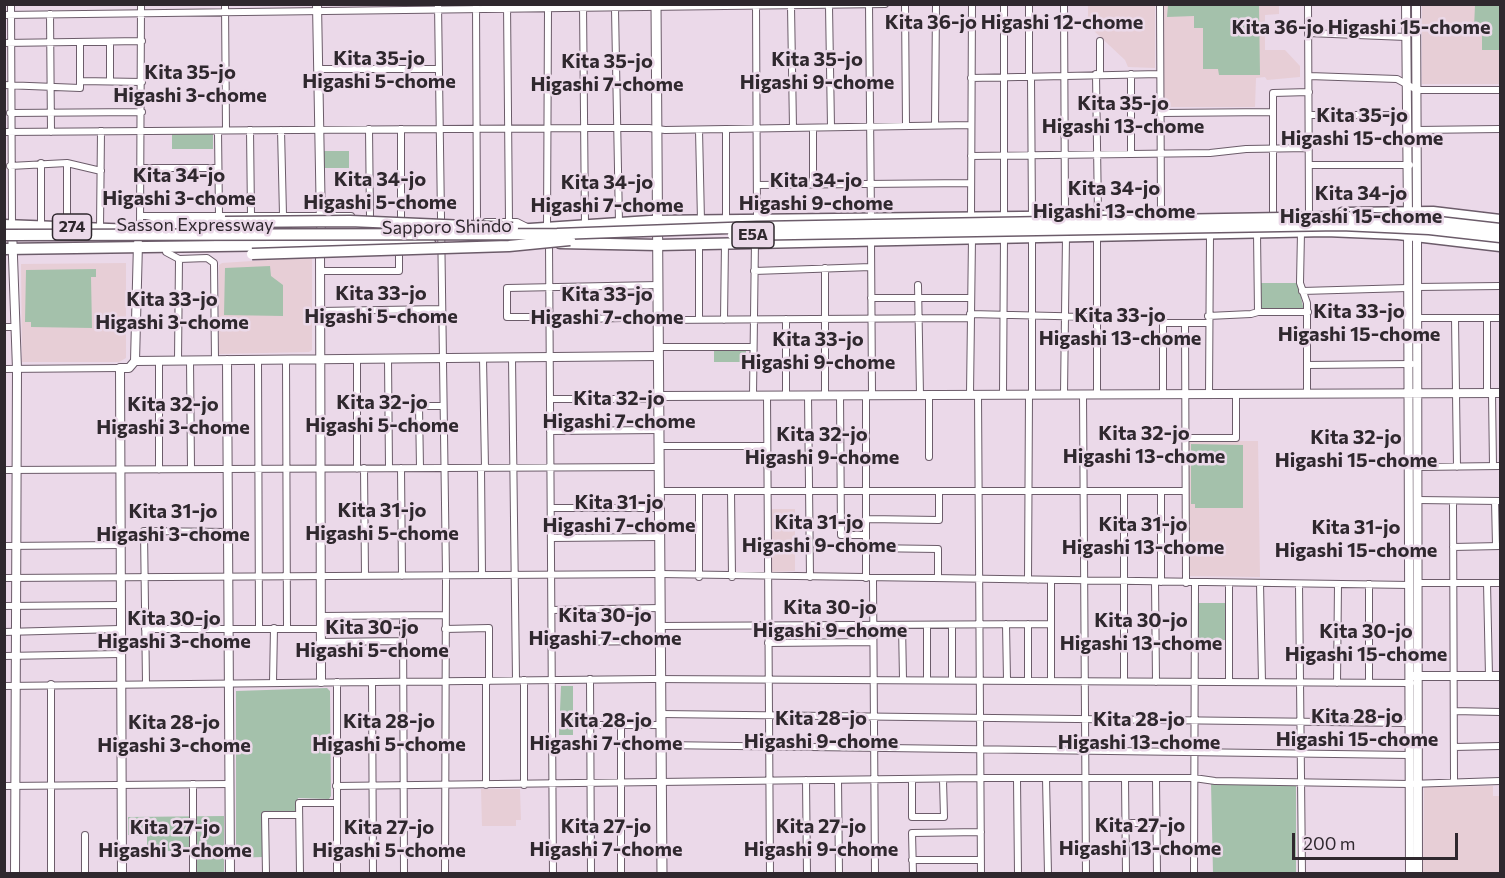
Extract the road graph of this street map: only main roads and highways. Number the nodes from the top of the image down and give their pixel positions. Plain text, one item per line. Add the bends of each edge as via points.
1 (656, 6) edge
2 (1500, 220) edge
3 (657, 221) junction
4 (8, 225) edge
5 (140, 229) junction
6 (1500, 229) edge
7 (552, 231) junction
8 (4, 235) edge
9 (1500, 237) edge
10 (590, 238) junction
11 (4, 241) edge
12 (658, 245) junction
13 (1500, 246) edge
14 (204, 247) junction
15 (9, 249) edge
16 (662, 873) edge

1 - 3 main road
2 - 3 highway, Sapporo Shindo / 274 via 1413,211
3 - 7 highway, Sapporo Shindo / 274
3 - 12 main road
4 - 5 highway, Sapporo Shindo / 274
5 - 7 highway, Sapporo Shindo / 274 via 242,237 441,226
5 - 7 highway, bridge via 151,224 222,218
6 - 7 highway, Sasson Expressway / E5A, bridge via 1341,217
7 - 8 highway, Sasson Expressway / E5A, bridge
9 - 10 highway, Sasson Expressway / E5A, bridge via 1330,225
10 - 11 highway, Sasson Expressway / E5A, bridge
10 - 14 highway, bridge via 509,246 252,254 214,253
12 - 13 highway, Sapporo Shindo / 274 via 1301,232 1413,236
12 - 14 highway, Sapporo Shindo / 274 via 549,243 441,249 339,244
12 - 16 main road
14 - 15 highway, Sapporo Shindo / 274

